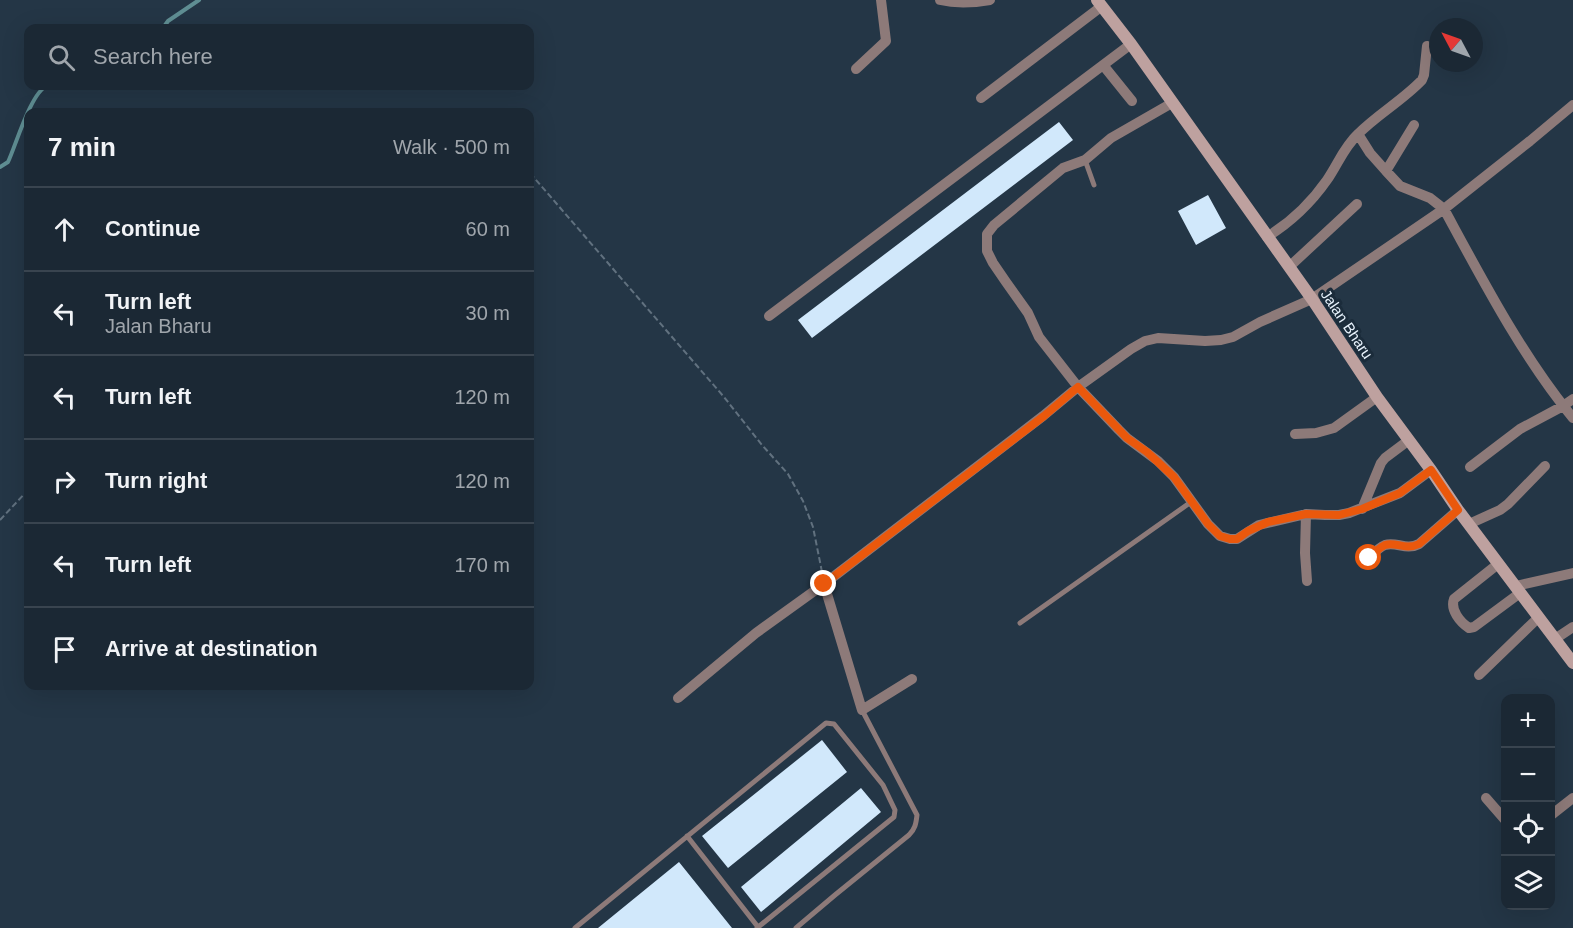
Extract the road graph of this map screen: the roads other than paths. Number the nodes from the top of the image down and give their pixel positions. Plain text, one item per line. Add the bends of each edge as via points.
1 (881, 0) edge
2 (940, 0) edge
3 (990, 0) edge
4 (1100, 3) edge
5 (1131, 44) junction
6 (1427, 46) dead end
7 (1103, 65) junction
8 (856, 69) dead end
9 (981, 98) dead end
10 (1132, 101) dead end
11 (1172, 104) junction
12 (1573, 105) edge
13 (1414, 125) dead end
14 (1358, 134) junction
15 (1084, 160) junction
16 (1386, 171) junction
17 (1094, 185) dead end
18 (1357, 204) dead end
19 (1444, 209) junction
20 (1267, 237) junction
21 (1289, 267) junction
22 (1312, 299) junction
23 (770, 316) dead end
24 (1078, 387) junction
25 (1377, 397) junction
26 (1573, 399) edge
27 (1563, 406) junction
28 (1573, 418) edge
29 (1295, 434) dead end
30 (1409, 440) junction
31 (1545, 466) dead end
32 (1470, 467) dead end
33 (1431, 470) junction
34 (1191, 502) junction
35 (1362, 509) junction
36 (1458, 510) junction
37 (1306, 514) junction
38 (1469, 524) junction
39 (1369, 558) dead end
40 (1498, 564) junction
41 (1573, 573) edge
42 (1307, 581) dead end
43 (824, 584) junction
44 (1518, 590) junction
45 (1539, 617) junction
46 (1020, 623) dead end
47 (1573, 627) edge
48 (1555, 639) junction
49 (1573, 663) edge
50 (1479, 675) dead end
51 (912, 679) dead end
52 (678, 698) dead end
53 (862, 710) junction
54 (1486, 798) dead end
55 (1573, 798) edge
56 (1555, 813) edge
57 (1501, 815) edge
58 (687, 836) junction
59 (574, 928) edge
60 (758, 928) edge
61 (796, 928) edge

1 - 8 street via 886,40
2 - 3 street
4 - 5 main road, Jalan Bharu
4 - 9 street
5 - 7 street
5 - 11 main road, Jalan Bharu
6 - 14 street via 1422,80
7 - 10 street
7 - 23 street
11 - 15 street via 1111,138
11 - 20 main road, Jalan Bharu
12 - 19 street
13 - 16 street
14 - 16 street
14 - 20 street via 1309,202
15 - 17 lane
15 - 24 street via 1063,168 987,234 987,251 993,263 1028,313 1039,337
16 - 19 street via 1400,186 1430,198
18 - 21 street
19 - 22 street
19 - 27 street via 1512,330
20 - 21 main road, Jalan Bharu
21 - 22 main road, Jalan Bharu
22 - 24 street via 1233,337 1145,341
22 - 25 main road, Jalan Bharu
24 - 34 street via 1127,438 1174,477
24 - 43 street
25 - 29 street via 1334,428
25 - 30 main road, Jalan Bharu
26 - 27 street
27 - 28 street
27 - 32 street via 1520,429
30 - 33 main road, Jalan Bharu
30 - 35 street via 1385,458
31 - 38 street via 1508,504
33 - 35 street via 1400,493
33 - 36 main road, Jalan Bharu
34 - 37 street via 1220,536 1230,539 1268,522
34 - 46 lane
35 - 37 street via 1339,515
36 - 38 main road, Jalan Bharu
36 - 39 street via 1412,548 1388,544
37 - 42 street
38 - 40 main road, Jalan Bharu
40 - 44 main road, Jalan Bharu
40 - 44 street via 1454,599 1453,609 1463,624 1474,627
41 - 44 street
43 - 52 street via 756,633
43 - 53 street
44 - 45 main road, Jalan Bharu
45 - 48 main road, Jalan Bharu
45 - 50 street
47 - 48 street
48 - 49 main road, Jalan Bharu
51 - 53 street
53 - 61 lane via 917,815 914,830
54 - 57 street
55 - 56 street
58 - 59 lane
58 - 60 lane
58 - 60 lane via 826,723 834,724 883,785 896,810 894,817

